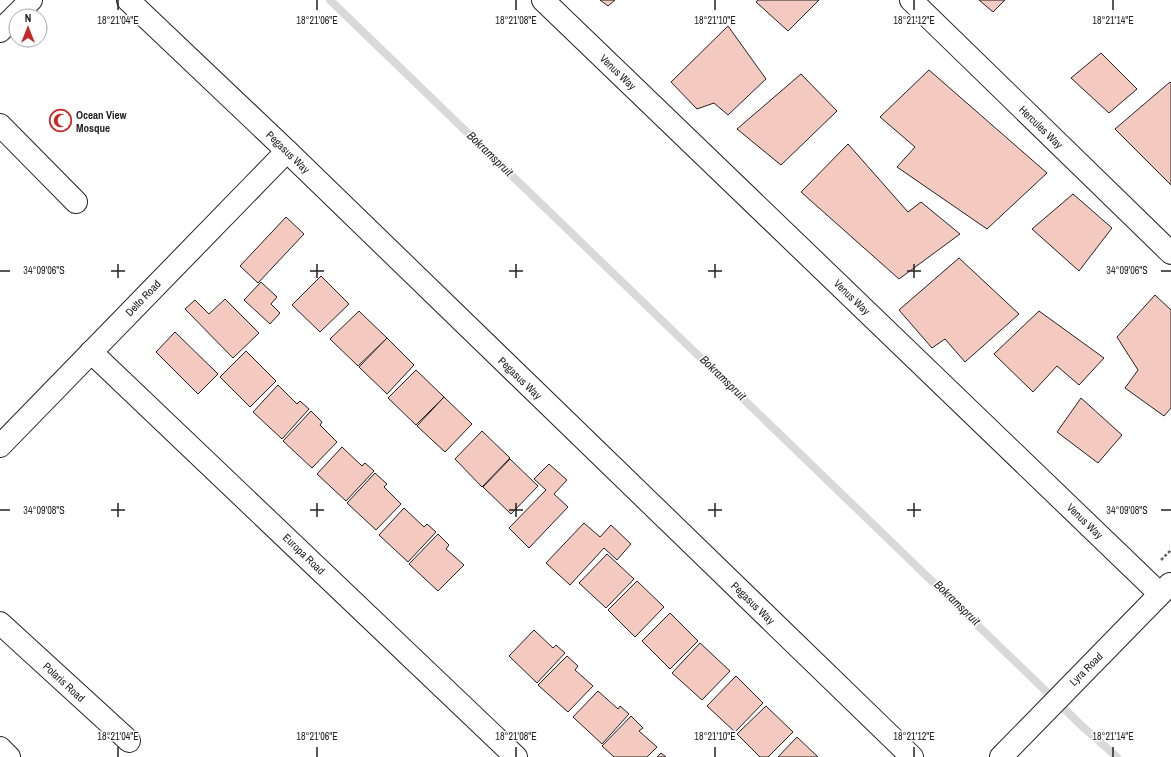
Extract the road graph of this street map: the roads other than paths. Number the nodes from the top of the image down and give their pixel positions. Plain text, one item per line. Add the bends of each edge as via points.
1 (31, 0) edge
2 (128, 0) edge
3 (543, 0) edge
4 (911, 0) edge
5 (0, 31) edge
6 (0, 125) edge
7 (287, 151) junction
8 (76, 202) dead end
9 (1171, 253) edge
10 (91, 352) junction
11 (0, 446) edge
12 (1166, 588) edge
13 (0, 623) edge
14 (129, 741) dead end
15 (0, 748) edge
16 (9, 757) edge
17 (516, 757) edge
18 (912, 757) edge
19 (1001, 757) edge

1 - 5 street
2 - 7 street, Pegasus Way
3 - 12 street, Venus Way
4 - 9 street, Hercules Way
6 - 8 street
7 - 10 street, Delto Road
7 - 18 street, Pegasus Way
10 - 11 street, Delto Road
10 - 17 street, Europa Road
12 - 19 street, Lyra Road
13 - 14 street, Polaris Road
15 - 16 street

